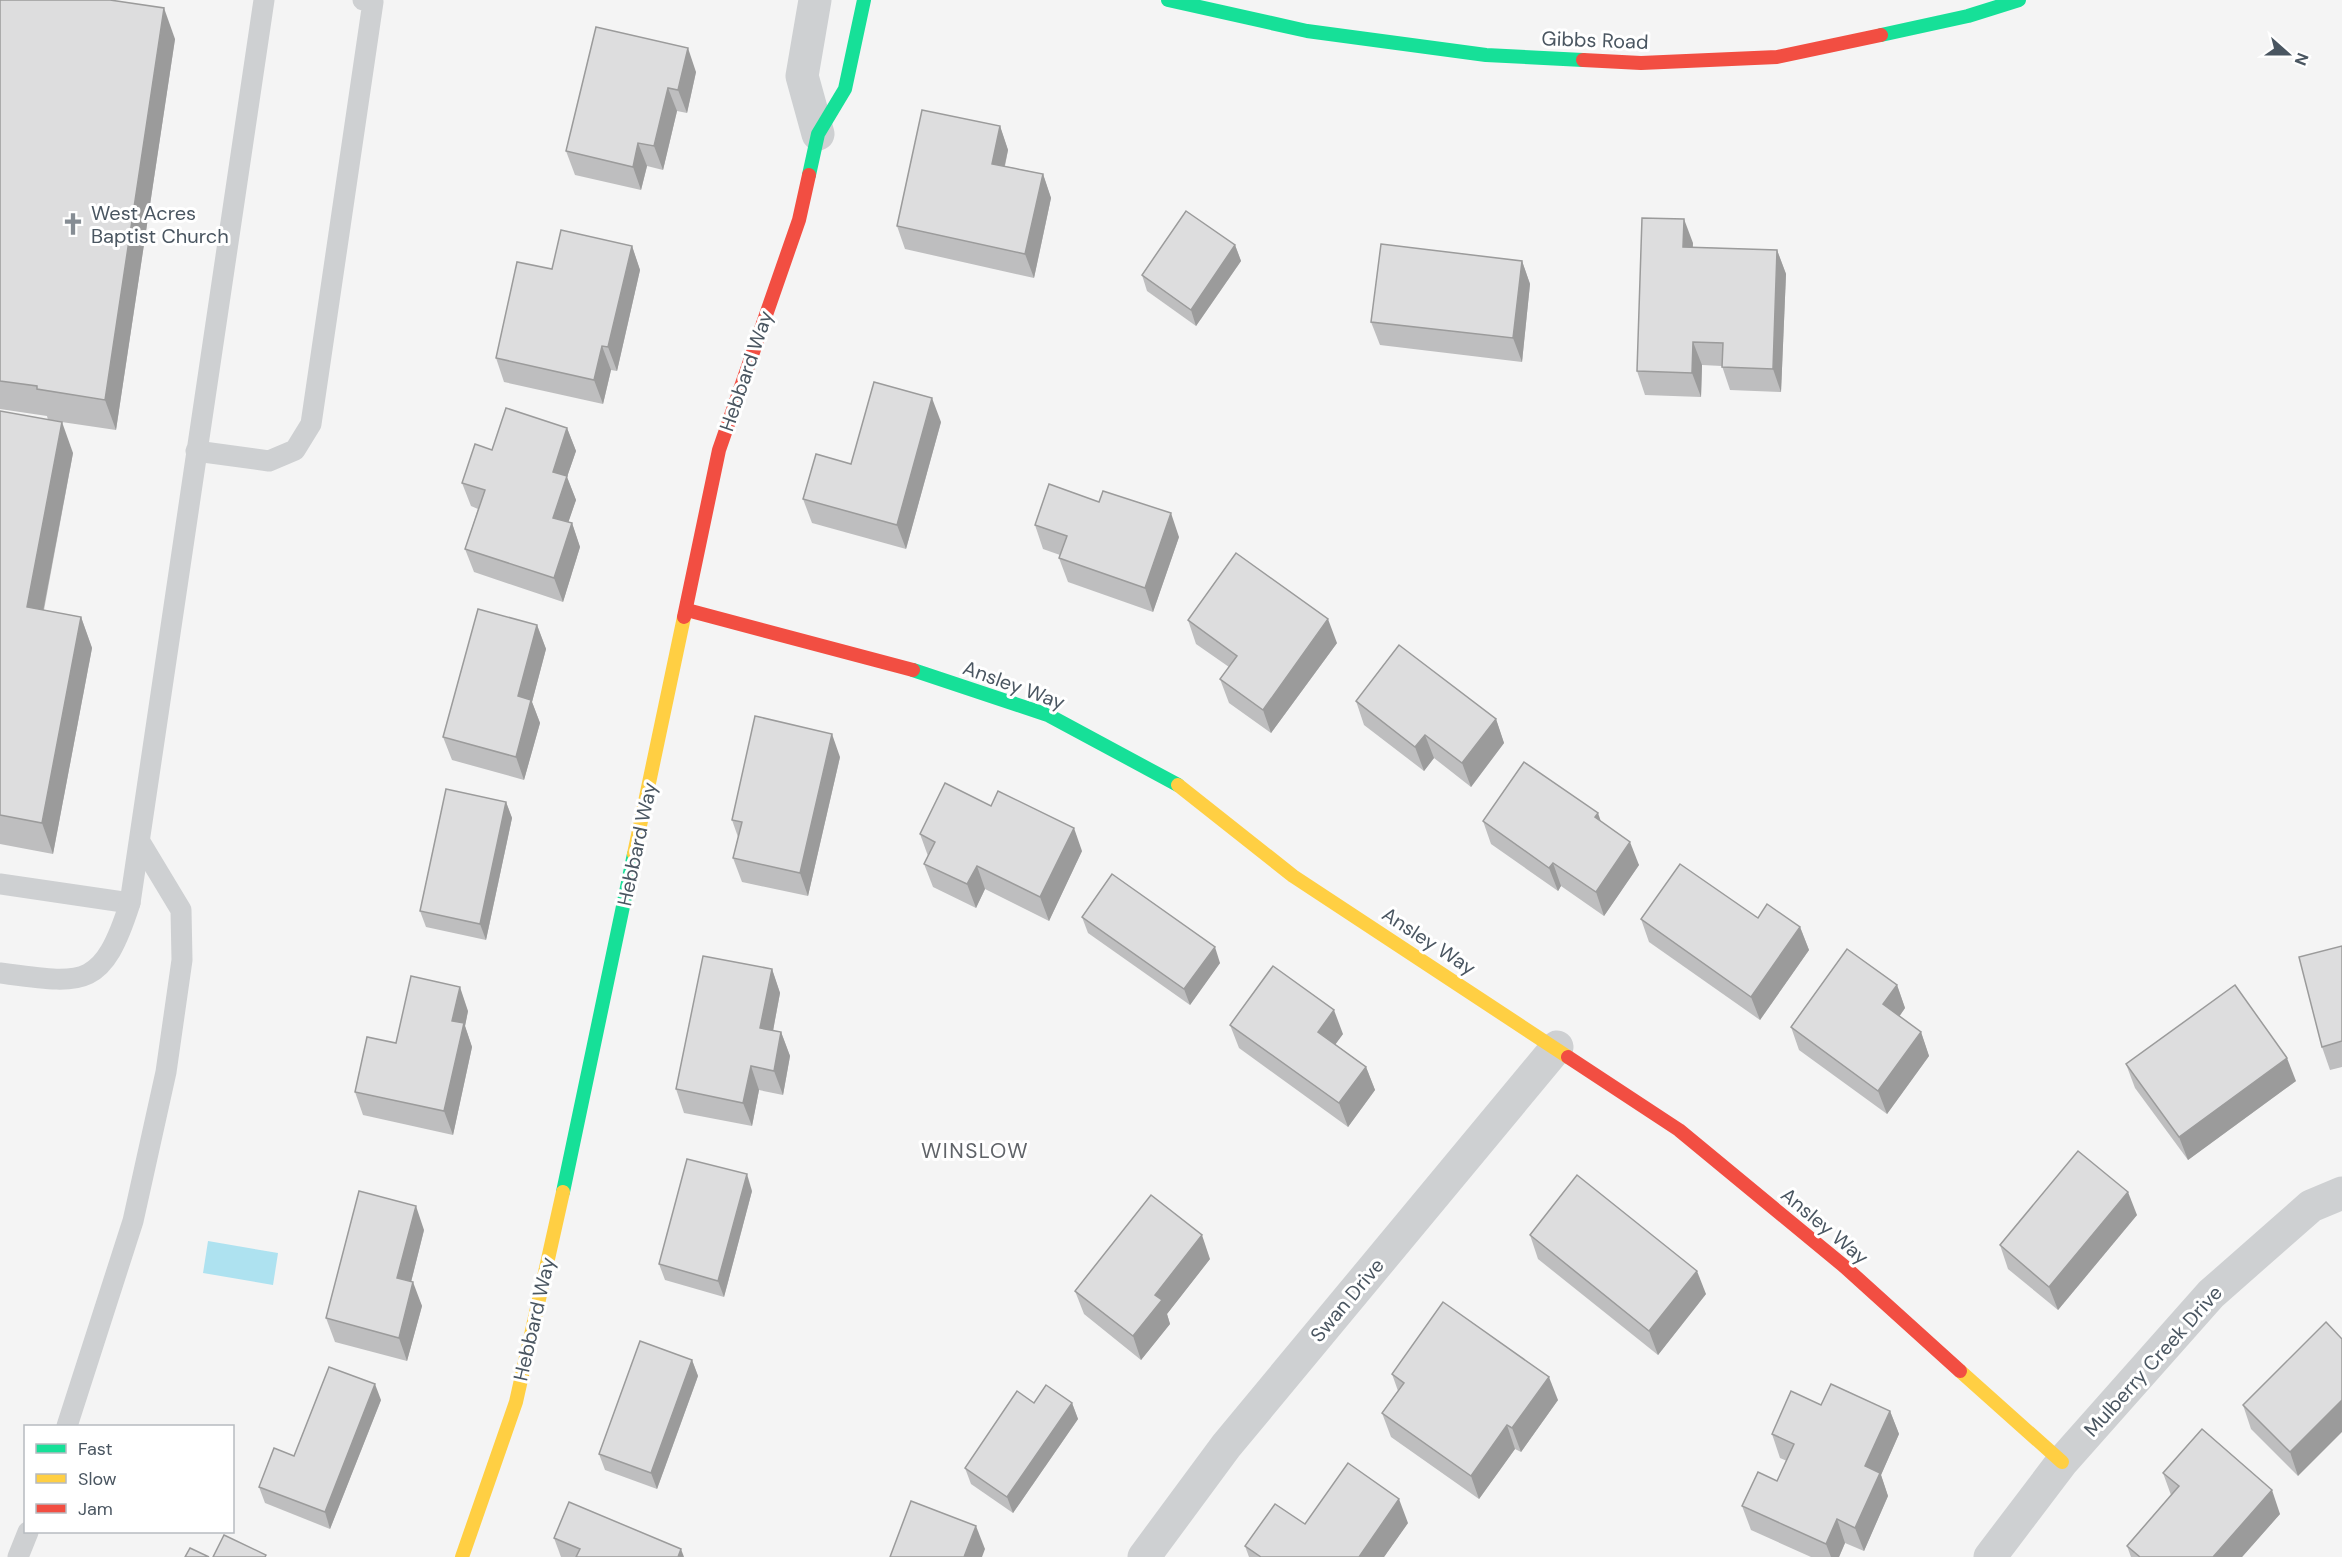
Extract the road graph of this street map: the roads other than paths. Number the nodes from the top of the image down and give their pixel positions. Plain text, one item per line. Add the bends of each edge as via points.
1 (264, 0) edge
2 (363, 0) edge
3 (815, 0) edge
4 (864, 0) edge
5 (1168, 0) edge
6 (2019, 0) edge
7 (818, 134) junction
8 (196, 451) junction
9 (687, 610) junction
10 (140, 842) junction
11 (0, 884) edge
12 (130, 903) junction
13 (0, 973) edge
14 (1557, 1047) junction
15 (2342, 1193) edge
16 (67, 1425) edge
17 (2062, 1462) junction
18 (28, 1533) edge
19 (18, 1557) edge
20 (462, 1557) edge
21 (1144, 1557) edge
22 (1990, 1557) edge

1 - 8 lane
2 - 8 lane via 373,2 311,424 295,450 269,461
3 - 7 street, Hebbard Way via 802,76
4 - 7 street, Hebbard Way via 845,89
5 - 6 street, Gibbs Road via 1307,31 1486,55 1641,63 1777,57 1968,16
7 - 9 street, Hebbard Way via 799,220 719,450
8 - 10 lane
9 - 14 street, Ansley Way via 905,667 1048,715 1172,780 1293,876
9 - 20 street, Hebbard Way via 516,1402
10 - 12 lane
10 - 16 lane via 181,910 182,960 166,1072 133,1221
11 - 12 lane
12 - 13 lane via 117,943 101,966 77,979 49,980
14 - 17 street, Ansley Way via 1679,1130 1845,1267
14 - 21 street, Swan Drive via 1226,1446
15 - 17 street, Mulberry Creek Drive via 2311,1206 2211,1294
17 - 22 street, Mulberry Creek Drive
18 - 19 lane

